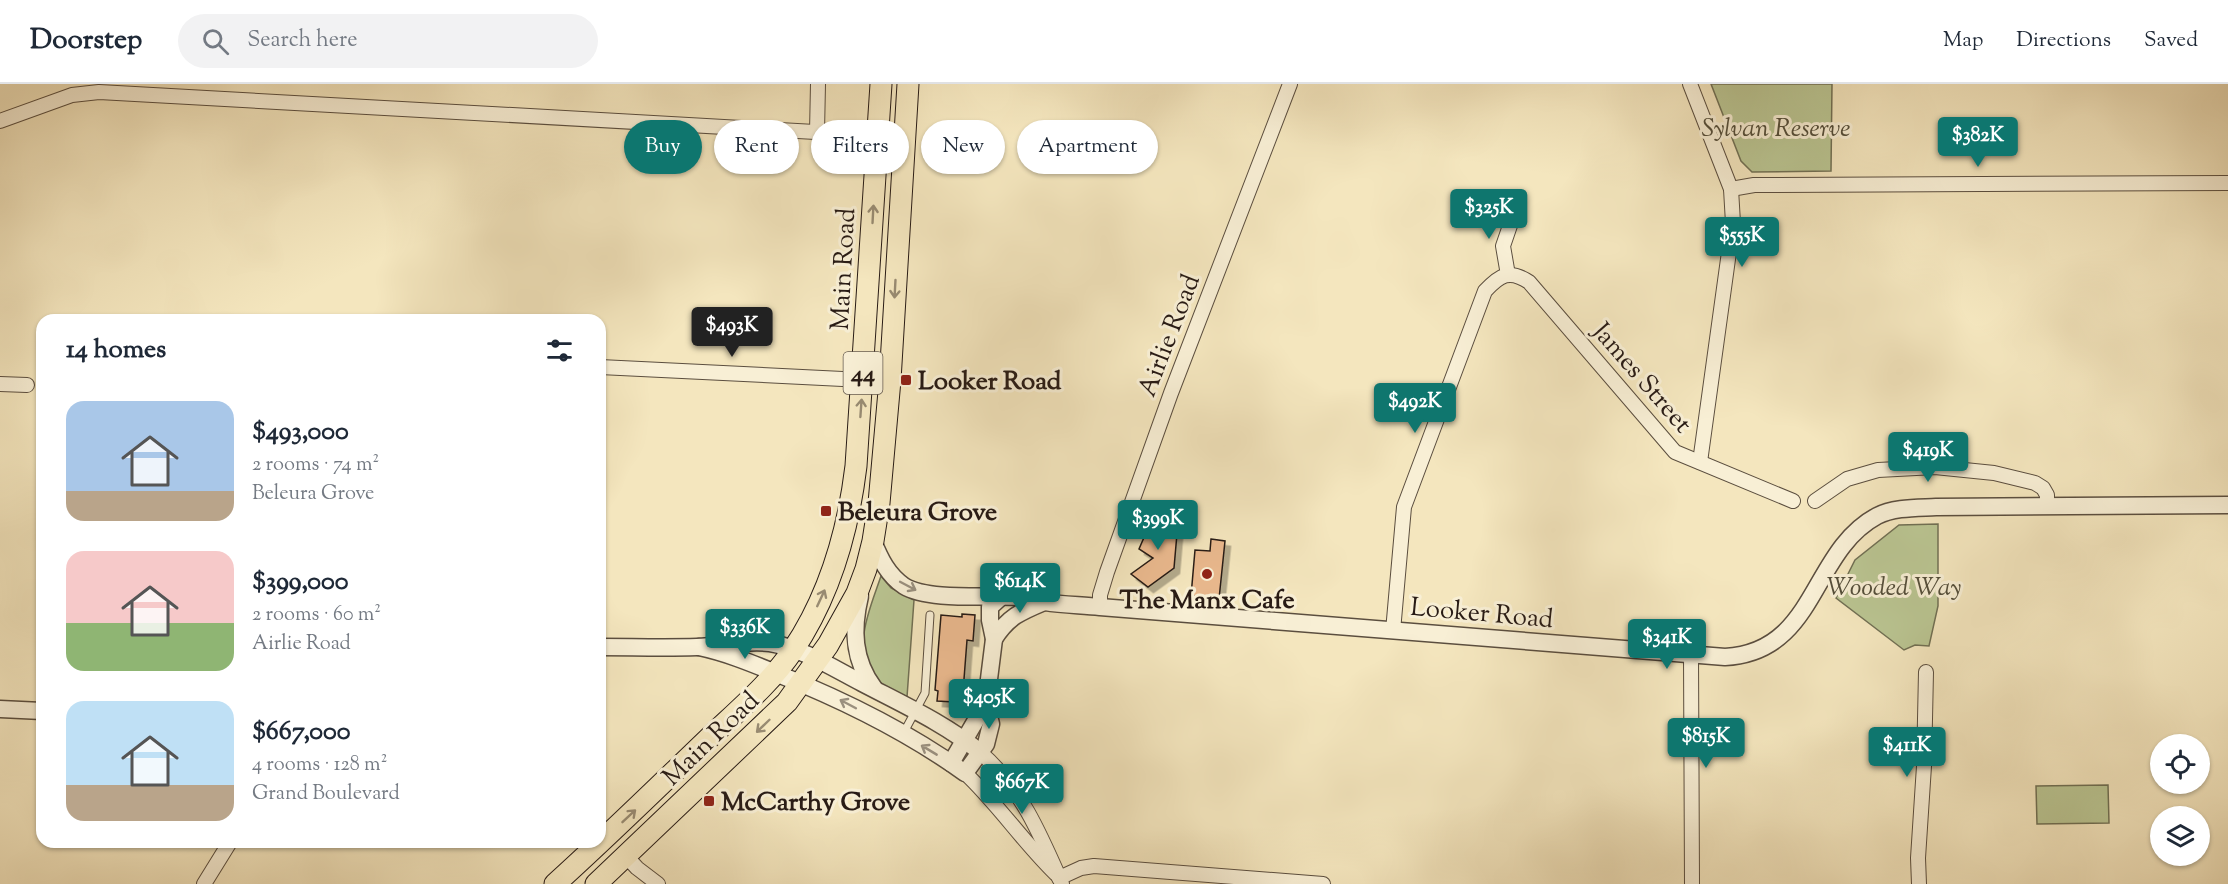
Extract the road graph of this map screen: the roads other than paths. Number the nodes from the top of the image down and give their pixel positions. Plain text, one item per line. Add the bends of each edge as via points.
1 (818, 84) edge
2 (881, 84) edge
3 (908, 84) edge
4 (1290, 84) edge
5 (1690, 84) edge
6 (215, 91) edge
7 (817, 120) edge
8 (878, 120) edge
9 (905, 120) edge
10 (0, 121) edge
11 (811, 132) edge
12 (875, 174) edge
13 (902, 174) edge
14 (2228, 183) edge
15 (1731, 189) junction
16 (1516, 208) dead end
17 (1508, 275) junction
18 (606, 367) edge
19 (863, 380) junction
20 (0, 384) edge
21 (27, 385) dead end
22 (1700, 462) junction
23 (1793, 501) dead end
24 (1815, 501) dead end
25 (2047, 506) junction
26 (2228, 506) edge
27 (873, 541) junction
28 (866, 569) junction
29 (1001, 597) junction
30 (1044, 602) junction
31 (1100, 607) junction
32 (930, 615) dead end
33 (1393, 631) junction
34 (994, 639) junction
35 (606, 647) edge
36 (699, 647) junction
37 (793, 649) junction
38 (1690, 655) junction
39 (818, 660) junction
40 (1926, 672) dead end
41 (775, 673) junction
42 (802, 683) junction
43 (876, 691) junction
44 (986, 703) junction
45 (0, 709) edge
46 (36, 711) edge
47 (914, 711) junction
48 (903, 734) junction
49 (965, 740) junction
50 (981, 753) junction
51 (951, 763) junction
52 (965, 773) junction
53 (606, 837) edge
54 (226, 848) edge
55 (594, 848) edge
56 (626, 856) junction
57 (1061, 881) edge
58 (204, 884) edge
59 (555, 884) edge
60 (596, 884) edge
61 (658, 884) edge
62 (1323, 884) edge
63 (1692, 884) edge
64 (1919, 884) edge

1 - 7 street
2 - 8 main road, Main Road / 44
3 - 9 main road, Main Road / 44
4 - 31 street, Airlie Road via 1171,393 1107,572
5 - 15 street
6 - 10 street via 85,93
6 - 11 street
19 -> 12 main road, Main Road / 44
13 -> 27 main road, Main Road / 44 via 890,380
14 - 15 street via 1754,185
15 - 22 street via 1733,222
16 - 17 street via 1503,246
17 - 22 street, James Street via 1529,282 1675,452
17 - 33 street via 1485,291 1404,507
18 - 19 street
37 -> 19 main road, Main Road / 44 via 818,604 842,545 853,493
20 - 21 street
22 - 23 street, James Street
24 - 25 street via 1847,479 1878,470 1935,467 1994,472 2035,483 2047,495
25 - 26 street, Looker Road
25 - 38 street, Looker Road via 1936,507 1878,515 1856,531 1788,631 1767,648 1745,656
27 - 28 main road, Main Road / 44
27 -> 29 street, Looker Road via 884,566 906,587 929,593
28 - 39 main road, Main Road / 44
28 - 43 street via 858,602 855,643 857,658
29 - 30 street, Looker Road
29 - 34 street via 990,608
30 - 31 street, Looker Road
30 - 34 street via 1010,619
31 - 33 street, Looker Road
32 - 47 lane via 925,693
33 - 38 street, Looker Road
34 - 44 street
35 - 36 street
36 - 37 street via 761,642
36 - 41 street via 731,654
37 - 39 street
37 - 41 main road, Main Road / 44
38 - 63 street
39 - 42 main road, Main Road / 44
39 - 43 street
40 - 64 street
41 - 42 street
53 -> 41 main road, Main Road / 44
48 -> 42 street
42 -> 56 main road, Main Road / 44 via 761,728
43 - 47 street
44 - 49 street
44 - 50 street via 991,724
45 - 46 street
47 - 48 lane
47 - 49 street
51 -> 48 street
49 - 50 street
49 - 51 street
50 - 52 street
50 - 57 street via 1023,803
51 - 52 street
52 - 57 street
54 - 58 street
59 -> 55 main road, Main Road / 44
56 - 60 main road, Main Road / 44
56 - 61 street
57 - 62 street via 1081,868 1094,866

